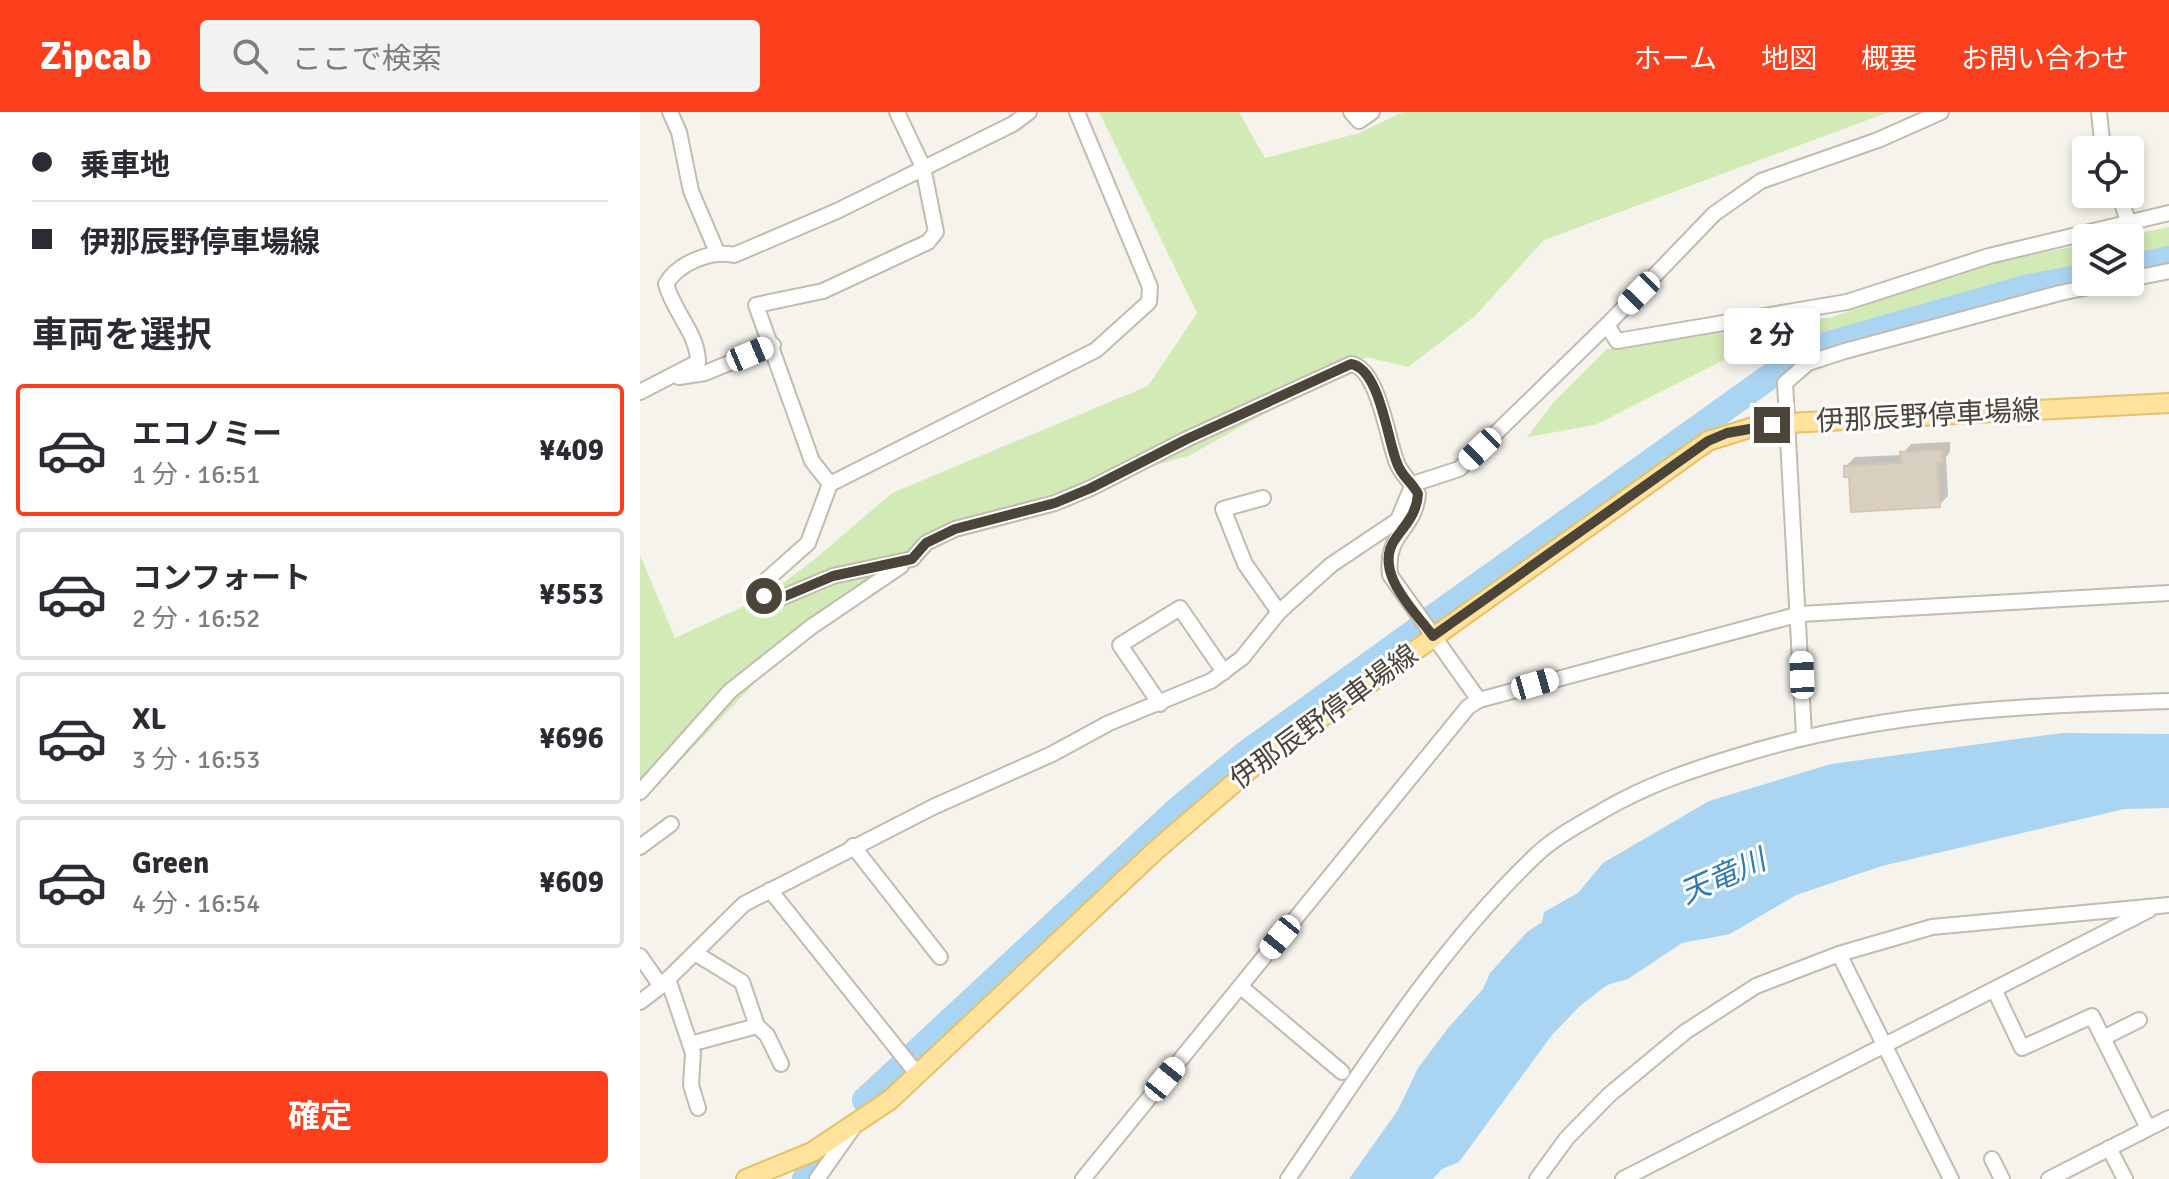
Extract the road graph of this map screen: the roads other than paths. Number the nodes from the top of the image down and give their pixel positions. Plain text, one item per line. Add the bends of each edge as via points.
1 (670, 112) edge
2 (897, 112) edge
3 (1029, 112) edge
4 (1077, 112) edge
5 (1351, 112) edge
6 (1372, 112) edge
7 (1941, 112) edge
8 (2099, 112) edge
9 (2102, 136) edge
10 (923, 167) junction
11 (2124, 208) edge
12 (2169, 213) edge
13 (2128, 221) junction
14 (717, 252) junction
15 (2169, 271) edge
16 (2144, 276) edge
17 (2072, 291) edge
18 (1607, 325) junction
19 (773, 345) junction
20 (669, 379) junction
21 (640, 392) edge
22 (2169, 403) edge
23 (1789, 423) junction
24 (830, 484) junction
25 (1413, 484) junction
26 (1263, 498) dead end
27 (912, 559) junction
28 (2169, 593) edge
29 (1279, 612) junction
30 (1800, 614) junction
31 (1433, 636) junction
32 (1224, 672) junction
33 (1479, 700) junction
34 (2169, 701) edge
35 (1160, 704) junction
36 (1804, 735) junction
37 (640, 792) edge
38 (671, 824) dead end
39 (853, 846) junction
40 (640, 847) edge
41 (770, 890) junction
42 (2162, 906) edge
43 (695, 953) junction
44 (1839, 954) junction
45 (640, 956) edge
46 (940, 957) dead end
47 (665, 983) junction
48 (1241, 987) junction
49 (1995, 991) junction
50 (640, 1002) edge
51 (2139, 1020) dead end
52 (757, 1026) junction
53 (2103, 1038) junction
54 (690, 1044) junction
55 (1886, 1045) junction
56 (781, 1064) dead end
57 (1342, 1072) dead end
58 (918, 1075) junction
59 (698, 1108) dead end
60 (2169, 1118) edge
61 (853, 1128) junction
62 (2148, 1128) junction
63 (2109, 1148) junction
64 (1992, 1159) dead end
65 (746, 1179) edge
66 (817, 1179) edge
67 (1083, 1179) edge
68 (1288, 1179) edge
69 (1537, 1179) edge
70 (1623, 1179) edge
71 (1951, 1179) edge
72 (2002, 1179) edge
73 (2049, 1179) edge
74 (2125, 1179) edge

1 - 14 street via 691,191
2 - 10 street
3 - 10 street
4 - 24 street via 1150,287 1149,302 1096,350
5 - 6 street via 1359,121
7 - 18 street via 1761,181 1714,214
8 - 9 street
10 - 14 street via 734,255
10 - 19 street via 936,232 928,242 823,291 756,305
11 - 13 street
12 - 13 street
13 - 18 street via 1989,256 1847,302 1617,341
14 - 20 street via 672,275 666,284 698,350 698,362
15 - 16 street
17 - 23 street via 1808,363 1785,383
18 - 25 street via 1459,469
19 - 20 street via 705,373
19 - 24 street via 812,461
20 - 21 street
22 - 23 main road, 伊那辰野停車場線
23 - 30 street
23 - 31 main road, 伊那辰野停車場線 via 1756,426 1708,441
24 - 27 street via 808,543 762,584 764,596 776,600 833,576
25 - 27 street via 1398,466 1371,378 1351,364 1055,503 955,529 926,543
25 - 29 street via 1398,520 1331,565
25 - 31 street via 1418,503 1392,542 1390,575
26 - 29 street via 1223,509 1245,564
27 - 37 street via 811,627 730,691
28 - 30 street
29 - 32 street
30 - 33 street
30 - 36 street
31 - 33 street
31 - 58 main road, 伊那辰野停車場線 via 1211,801
32 - 35 street
32 - 35 street via 1180,608 1120,645
33 - 48 street
34 - 36 street via 1948,711
35 - 39 street via 1109,723
36 - 68 street via 1675,775 1603,810 1535,855 1421,990
38 - 40 street
39 - 41 street
39 - 46 street
41 - 43 street via 744,904
41 - 58 street
42 - 44 street via 1932,927
42 - 49 street
43 - 47 street
43 - 52 street via 742,982
44 - 55 street
44 - 69 street via 1756,986 1685,1032 1609,1095
45 - 47 street
47 - 50 street
47 - 54 street
48 - 57 street
48 - 67 street
49 - 53 street via 2022,1048 2092,1016
49 - 55 street
51 - 53 street
52 - 54 street
52 - 56 street
53 - 62 street
54 - 59 street via 691,1085
55 - 70 street
55 - 71 street
58 - 61 main road, 伊那辰野停車場線
60 - 62 street
61 - 65 main road, 伊那辰野停車場線 via 812,1152
61 - 66 street
62 - 63 street
63 - 73 street
63 - 74 street
64 - 72 street

